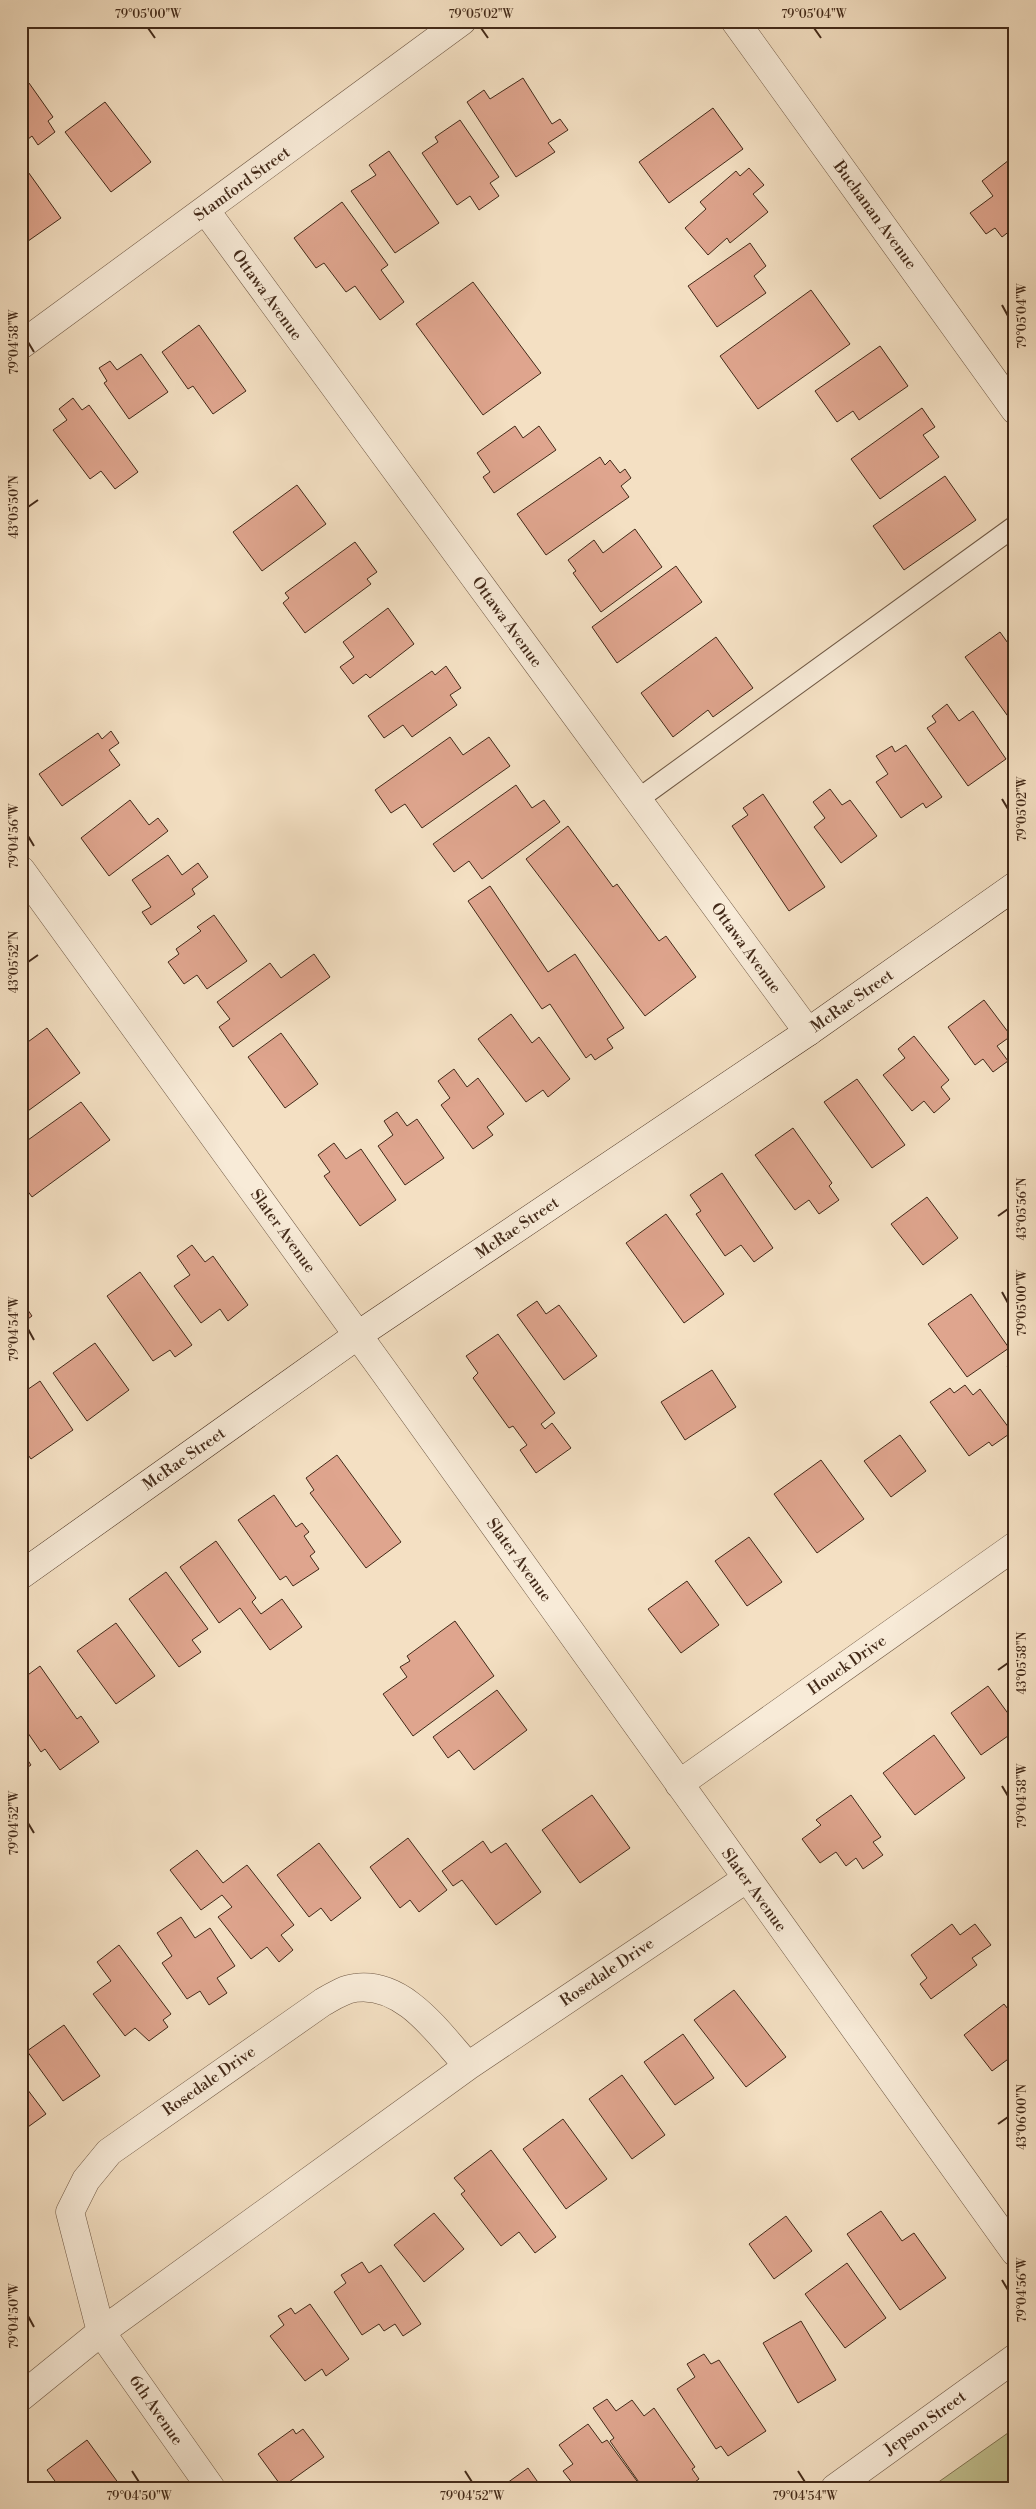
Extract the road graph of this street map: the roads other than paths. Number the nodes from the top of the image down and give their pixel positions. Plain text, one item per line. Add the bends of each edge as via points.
1 (462, 21) edge
2 (735, 21) edge
3 (206, 211) junction
4 (21, 345) edge
5 (1015, 410) edge
6 (1015, 526) edge
7 (637, 800) junction
8 (21, 870) edge
9 (1015, 886) edge
10 (808, 1032) junction
11 (358, 1335) junction
12 (1015, 1546) edge
13 (21, 1575) edge
14 (679, 1784) junction
15 (746, 1879) junction
16 (468, 2066) junction
17 (1015, 2252) edge
18 (101, 2332) junction
19 (1015, 2358) edge
20 (21, 2397) edge
21 (212, 2488) edge
22 (835, 2488) edge

1 - 3 street, Stamford Street
2 - 5 street, Buchanan Avenue
3 - 4 street, Stamford Street
3 - 7 street, Ottawa Avenue
6 - 7 lane
7 - 10 street, Ottawa Avenue
8 - 11 street, Slater Avenue
9 - 10 street, McRae Street
10 - 11 street, McRae Street
11 - 13 street, McRae Street
11 - 14 street, Slater Avenue
12 - 14 street, Houck Drive
14 - 15 street, Slater Avenue
15 - 16 street, Rosedale Drive
15 - 17 street, Slater Avenue
16 - 18 street, Rosedale Drive
16 - 18 street, Rosedale Drive via 413,2007 380,1988 353,1988 322,2002 109,2152 86,2180 70,2212
18 - 20 street, Rosedale Drive
18 - 21 street, 6th Avenue
19 - 22 street, Jepson Street

